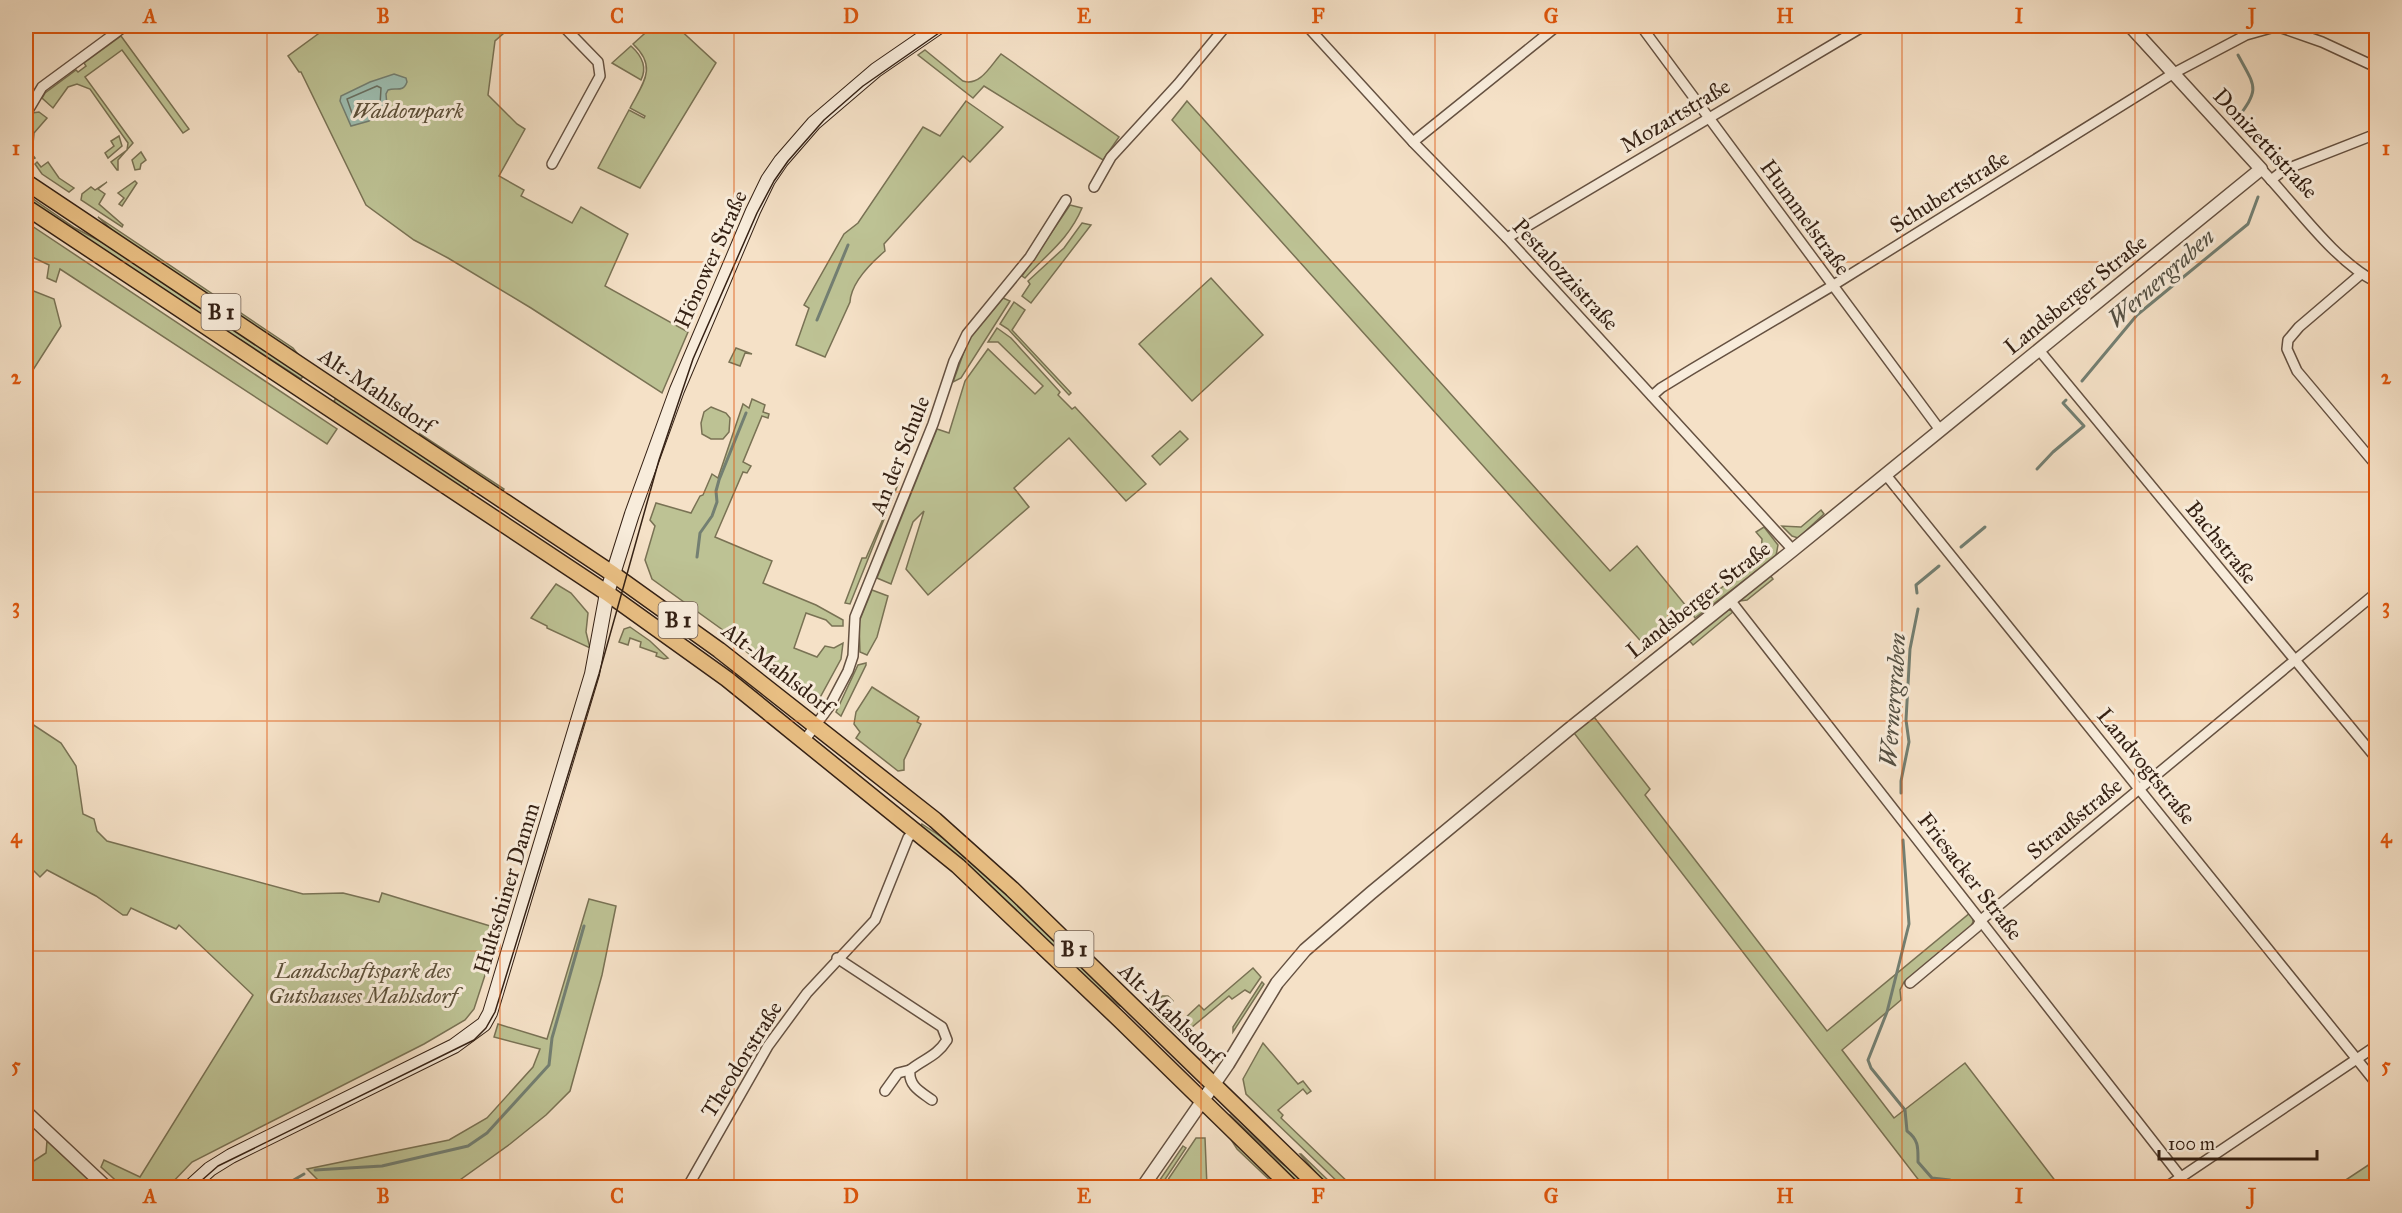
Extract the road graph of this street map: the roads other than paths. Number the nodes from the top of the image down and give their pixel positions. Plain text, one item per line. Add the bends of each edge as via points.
1 (125, 26) edge
2 (563, 26) edge
3 (940, 26) edge
4 (1226, 26) edge
5 (1307, 26) edge
6 (1557, 26) edge
7 (1641, 26) edge
8 (1864, 26) edge
9 (2130, 26) edge
10 (2376, 67) edge
11 (2174, 73) junction
12 (26, 114) edge
13 (1710, 118) junction
14 (2376, 134) edge
15 (1413, 142) junction
16 (552, 164) dead end
17 (2261, 169) junction
18 (2271, 180) junction
19 (26, 182) edge
20 (1094, 187) dead end
21 (1066, 200) dead end
22 (26, 207) edge
23 (1507, 238) junction
24 (2361, 274) junction
25 (2376, 282) edge
26 (1832, 286) junction
27 (2039, 350) junction
28 (1652, 396) junction
29 (1940, 430) junction
30 (2376, 465) edge
31 (1886, 475) junction
32 (1793, 550) junction
33 (613, 574) junction
34 (607, 593) junction
35 (2376, 593) edge
36 (1730, 600) junction
37 (2295, 661) junction
38 (815, 727) junction
39 (804, 741) junction
40 (2376, 758) edge
41 (2140, 789) junction
42 (915, 830) junction
43 (1981, 920) junction
44 (837, 958) junction
45 (1910, 983) dead end
46 (2376, 1046) edge
47 (2357, 1059) junction
48 (910, 1070) junction
49 (2376, 1083) edge
50 (1213, 1085) junction
51 (885, 1091) dead end
52 (932, 1100) dead end
53 (1202, 1100) junction
54 (26, 1112) edge
55 (2180, 1176) junction
56 (106, 1188) edge
57 (189, 1188) edge
58 (687, 1188) edge
59 (1142, 1188) edge
60 (1292, 1188) edge
61 (1320, 1188) edge
62 (2165, 1188) edge

1 - 12 street via 42,87
2 - 16 street via 598,62 600,69
3 - 33 main road, Hönower Straße via 841,98 806,132 768,180 677,390
4 - 20 street via 1111,157
5 - 15 street, Pestalozzistraße
6 - 15 street
7 - 13 street, Hummelstraße
8 - 13 street, Mozartstraße
9 - 11 street, Donizettistraße
10 - 11 street, Schubertstraße via 2297,32 2271,28 2247,35
11 - 17 street, Donizettistraße
11 - 26 street, Schubertstraße
13 - 23 street, Mozartstraße
13 - 26 street, Hummelstraße
14 - 18 street via 2284,170
15 - 23 street, Pestalozzistraße
17 - 18 street, Donizettistraße
17 - 27 street, Landsberger Straße
18 - 24 street, Donizettistraße
19 - 33 main road, Alt-Mahlsdorf / B 1
21 - 38 street, An der Schule via 1030,258 967,334 954,361 855,617 853,656 848,671
22 - 34 main road, Alt-Mahlsdorf / B 1
23 - 28 street, Pestalozzistraße
24 - 25 street, Donizettistraße
24 - 30 street via 2299,327 2286,349 2297,371
26 - 28 street, Schubertstraße
26 - 29 street, Hummelstraße
27 - 29 street, Landsberger Straße
27 - 37 street, Bachstraße
28 - 32 street, Pestalozzistraße
29 - 31 street, Landsberger Straße
31 - 32 street, Landsberger Straße
31 - 41 street, Landvogtstraße
32 - 36 street, Landsberger Straße
33 - 34 main road, Hultschiner Damm
33 - 38 main road, Alt-Mahlsdorf / B 1 via 705,639
34 - 39 main road, Alt-Mahlsdorf / B 1 via 727,679
34 - 57 main road, Hultschiner Damm via 592,675 484,1024 454,1046 231,1156 210,1168
35 - 37 street, Straußstraße
36 - 43 street, Friesacker Straße
36 - 50 street, Landsberger Straße via 1305,950 1278,983
37 - 40 street, Bachstraße
37 - 41 street, Straußstraße
38 - 39 street, An der Schule
38 - 50 main road, Alt-Mahlsdorf / B 1 via 935,820 1012,889
39 - 42 main road, Alt-Mahlsdorf / B 1
41 - 43 street, Straußstraße
41 - 47 street, Landvogtstraße
42 - 44 street, Theodorstraße via 908,838 875,920
42 - 53 main road, Alt-Mahlsdorf / B 1 via 958,866
43 - 45 street, Straußstraße
43 - 55 street, Friesacker Straße
44 - 48 street via 942,1027 947,1040 942,1048
44 - 58 street, Theodorstraße via 768,1046
46 - 47 street
47 - 49 street, Landvogtstraße
47 - 55 street
48 - 51 street via 898,1073
48 - 52 street via 909,1078 915,1087
50 - 53 street, Landsberger Straße
50 - 61 main road, Alt-Mahlsdorf / B 1
53 - 59 street, Landsberger Straße
53 - 60 main road, Alt-Mahlsdorf / B 1
54 - 56 street
55 - 62 street

